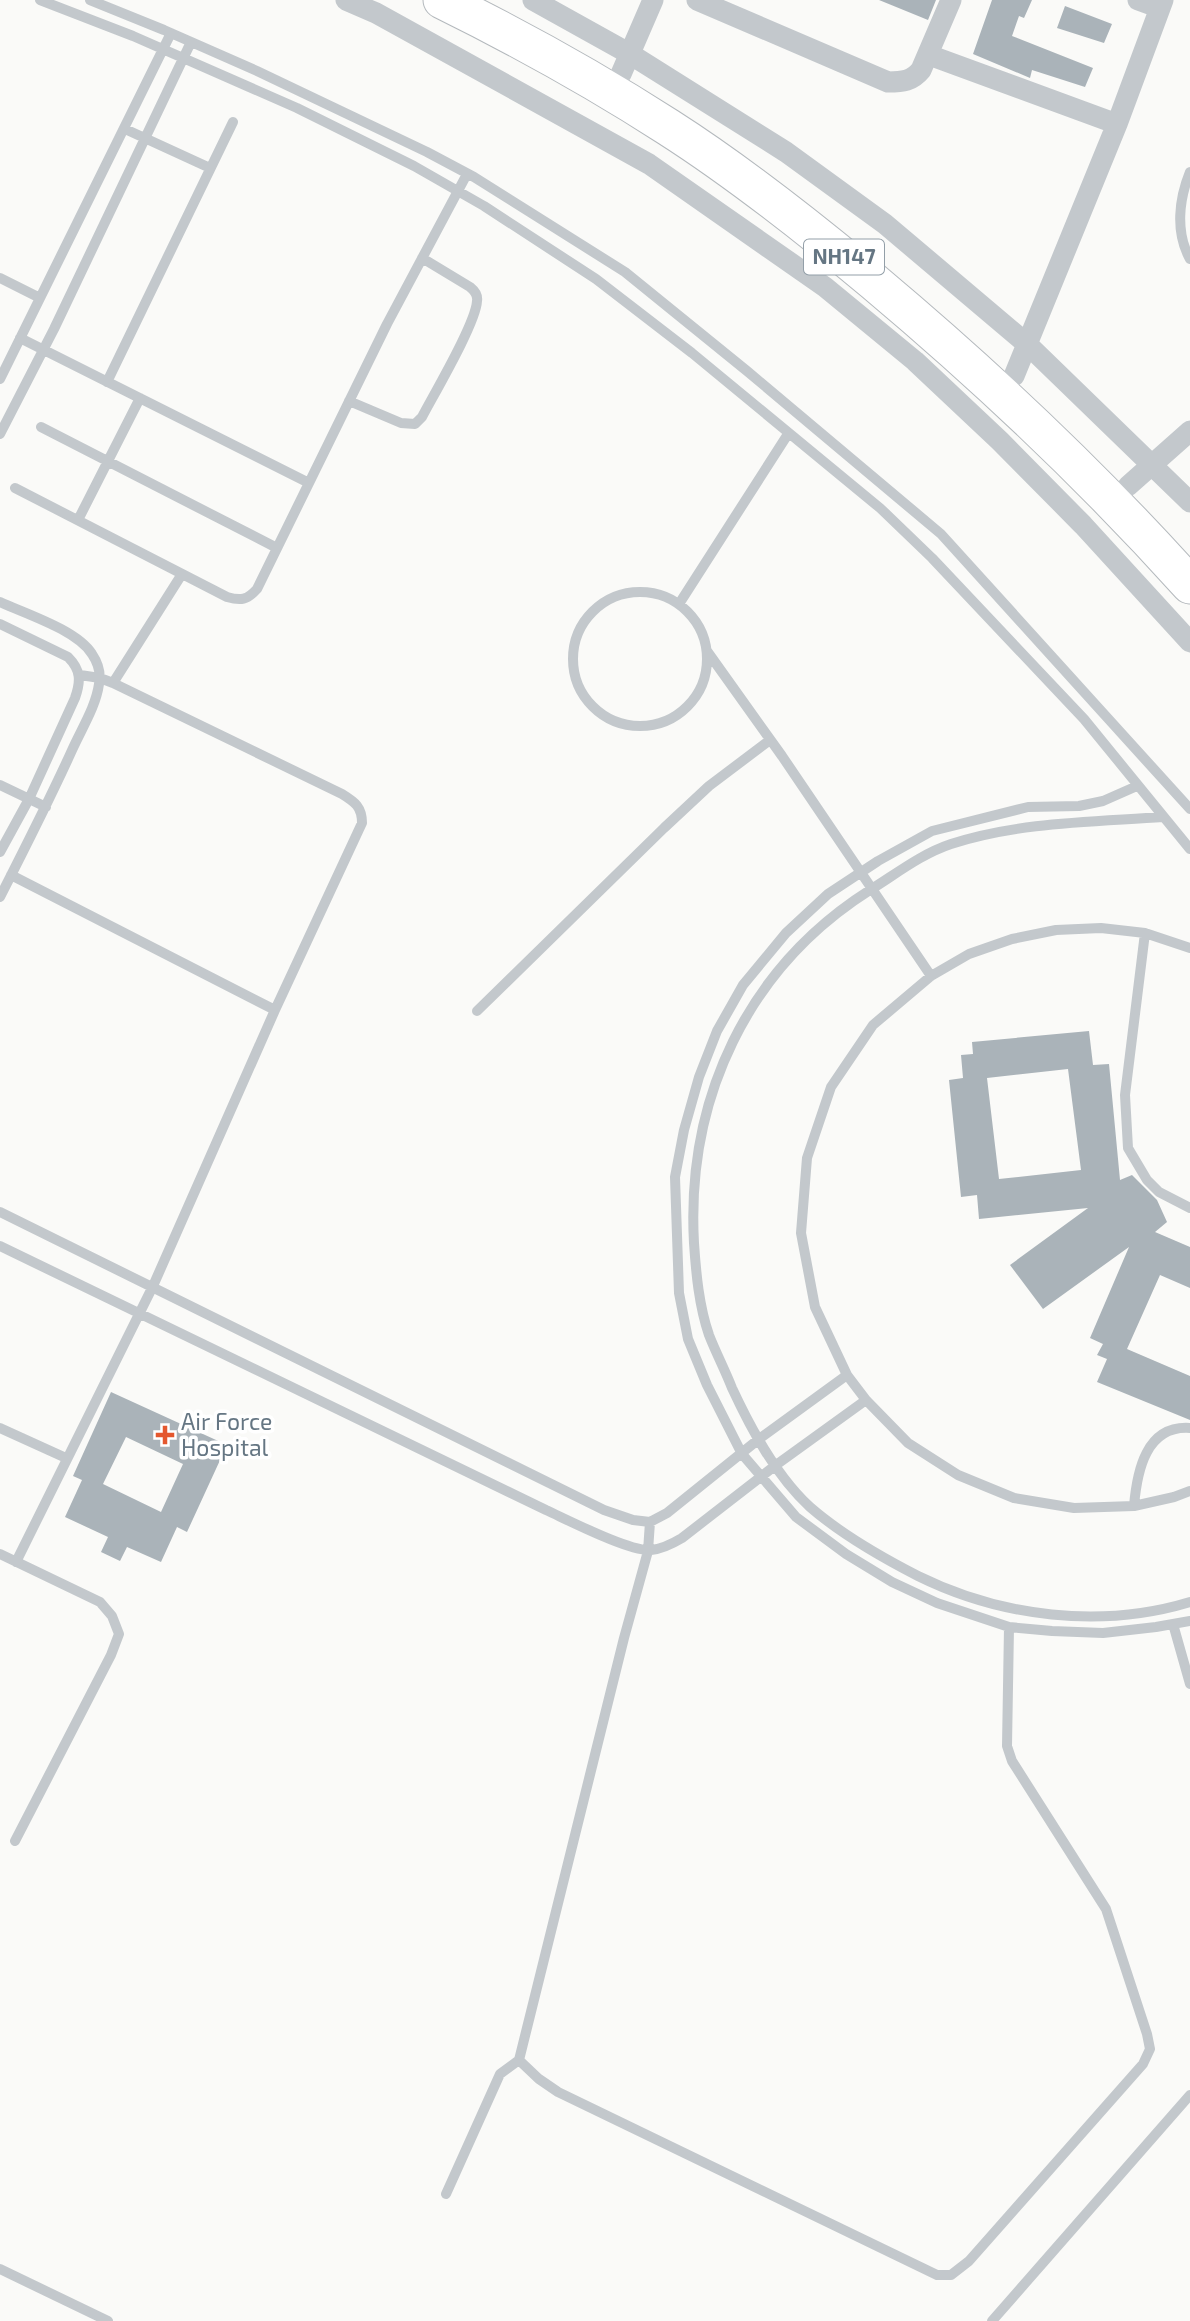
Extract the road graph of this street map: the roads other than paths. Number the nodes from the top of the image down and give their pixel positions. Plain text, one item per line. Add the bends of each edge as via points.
1 (40, 0) edge
2 (90, 0) edge
3 (346, 0) edge
4 (442, 0) edge
5 (492, 0) edge
6 (533, 0) edge
7 (653, 0) edge
8 (697, 0) edge
9 (951, 0) edge
10 (1138, 0) edge
11 (1161, 4) edge
12 (171, 33) junction
13 (191, 42) junction
14 (164, 50) junction
15 (929, 55) junction
16 (184, 59) junction
17 (626, 64) junction
18 (233, 122) dead end
19 (1117, 124) junction
20 (125, 129) junction
21 (145, 139) junction
22 (210, 168) junction
23 (1190, 172) edge
24 (467, 174) junction
25 (458, 191) junction
26 (422, 258) junction
27 (1190, 259) edge
28 (0, 278) edge
29 (40, 298) junction
30 (20, 338) junction
31 (44, 349) junction
32 (1021, 360) junction
33 (0, 379) edge
34 (107, 382) junction
35 (140, 398) junction
36 (349, 401) junction
37 (41, 427) dead end
38 (1190, 431) edge
39 (0, 434) edge
40 (788, 434) junction
41 (108, 461) junction
42 (1140, 476) junction
43 (309, 484) junction
44 (15, 488) dead end
45 (1190, 502) edge
46 (78, 520) junction
47 (277, 548) junction
48 (1190, 549) edge
49 (182, 574) junction
50 (1190, 585) edge
51 (0, 602) edge
52 (679, 604) junction
53 (0, 624) edge
54 (1190, 642) edge
55 (707, 651) junction
56 (80, 675) junction
57 (100, 678) junction
58 (113, 682) junction
59 (770, 740) junction
60 (0, 785) edge
61 (1137, 786) junction
62 (29, 799) junction
63 (46, 807) junction
64 (1190, 809) edge
65 (1163, 817) junction
66 (1190, 849) edge
67 (0, 852) edge
68 (860, 873) junction
69 (11, 874) junction
70 (871, 890) junction
71 (0, 897) edge
72 (1145, 933) junction
73 (1190, 948) edge
74 (930, 976) junction
75 (275, 1010) junction
76 (477, 1011) dead end
77 (1190, 1208) edge
78 (0, 1212) edge
79 (0, 1246) edge
80 (153, 1286) junction
81 (140, 1313) junction
82 (848, 1375) junction
83 (866, 1400) junction
84 (0, 1428) edge
85 (1190, 1428) edge
86 (759, 1439) junction
87 (742, 1454) junction
88 (66, 1458) junction
89 (776, 1465) junction
90 (762, 1478) junction
91 (1190, 1491) edge
92 (1134, 1506) junction
93 (650, 1522) junction
94 (648, 1551) junction
95 (0, 1554) edge
96 (16, 1562) junction
97 (1190, 1602) edge
98 (1190, 1621) edge
99 (1173, 1625) junction
100 (1009, 1627) junction
101 (1190, 1684) edge
102 (15, 1841) dead end
103 (519, 2060) junction
104 (1190, 2095) edge
105 (446, 2194) dead end
106 (0, 2269) edge
107 (1001, 2316) edge
108 (108, 2321) edge
109 (992, 2321) edge

1 - 14 lane
2 - 12 lane
3 - 54 street via 649,164 825,287 915,361 1000,441
4 - 50 highway, NH147 via 668,127 784,210 993,385
5 - 17 highway, NH147
6 - 17 street
7 - 17 street
8 - 15 street via 888,82 914,78
9 - 15 street
10 - 11 street
11 - 19 street
12 - 13 lane
12 - 14 lane
13 - 16 lane
13 - 24 lane
14 - 16 lane
14 - 20 lane
15 - 19 street
16 - 21 lane
16 - 25 lane via 297,108
17 - 32 highway, NH147
18 - 22 lane
19 - 32 street
20 - 21 lane
20 - 29 lane
21 - 22 lane
21 - 31 lane
22 - 34 lane
23 - 27 lane via 1180,210
24 - 25 lane
24 - 64 lane via 625,272 918,513
25 - 26 lane
25 - 40 lane via 596,279
26 - 36 lane
26 - 36 lane via 476,292 478,299 422,417 415,424 401,423
28 - 29 lane
29 - 30 lane
30 - 31 lane
30 - 33 lane
31 - 34 lane
31 - 39 lane
32 - 42 highway, NH147
34 - 35 lane
35 - 41 lane
35 - 43 lane
36 - 43 lane
37 - 41 lane
38 - 42 street
40 - 52 lane
40 - 61 lane via 880,508 932,558 1084,719
41 - 46 lane
41 - 47 lane
42 - 45 street
42 - 48 highway, NH147
43 - 47 lane
44 - 46 lane
46 - 49 lane
47 - 49 lane via 257,589 244,600 227,597
49 - 58 lane
51 - 57 lane via 81,642 92,653
52 - 55 lane via 694,618
52 - 55 lane via 651,593 621,594 601,603 585,619 572,660 576,682 587,701 603,716 623,725 646,727 667,721 697,695 705,676
53 - 56 lane via 68,656
55 - 59 lane
56 - 57 lane
56 - 62 lane via 75,698
57 - 58 lane
57 - 63 lane via 93,704
58 - 75 lane via 341,794 362,811 356,839
59 - 68 lane
59 - 76 lane via 709,786
60 - 62 lane
61 - 65 lane
61 - 68 lane via 1103,801 1028,807 932,831
62 - 63 lane
62 - 67 lane
63 - 69 lane
65 - 66 lane
65 - 70 lane via 1004,831 948,845
68 - 70 lane
68 - 87 lane via 828,894 786,933 743,985 717,1031 684,1130 675,1177 679,1293 688,1339
69 - 71 lane
69 - 75 lane
70 - 74 lane
70 - 86 lane via 838,910 774,973 722,1062 706,1110 696,1161 696,1274 708,1333
72 - 73 lane
72 - 74 lane via 1101,928 1056,930 970,954
72 - 77 lane via 1125,1095 1128,1149 1159,1192
74 - 82 lane via 873,1025 831,1087 807,1158 801,1233 815,1307
75 - 80 lane
78 - 80 lane
79 - 81 lane
80 - 81 lane
80 - 93 lane via 604,1510
81 - 88 lane
81 - 94 lane via 546,1510
82 - 83 lane
82 - 86 lane
83 - 89 lane
83 - 92 lane via 908,1443 958,1475 1014,1498 1073,1507
84 - 88 lane
85 - 92 lane via 1164,1433 1150,1446 1137,1476
86 - 87 lane
86 - 89 lane
87 - 90 lane
87 - 93 lane
88 - 96 lane
89 - 90 lane
89 - 97 lane via 809,1506 837,1528 946,1590 1044,1614 1098,1617
90 - 94 lane via 682,1538
90 - 100 lane via 796,1517 857,1561 937,1603
91 - 92 lane
93 - 94 lane
94 - 103 lane
95 - 96 lane
96 - 102 lane via 100,1601 118,1634
98 - 99 lane
99 - 100 lane via 1102,1633
99 - 101 lane
100 - 103 lane via 1007,1746 1012,1761 1106,1909 1150,2049 1143,2064 968,2261 951,2275 937,2275 558,2092
103 - 105 lane via 500,2074
104 - 107 lane
106 - 108 lane
107 - 109 lane

